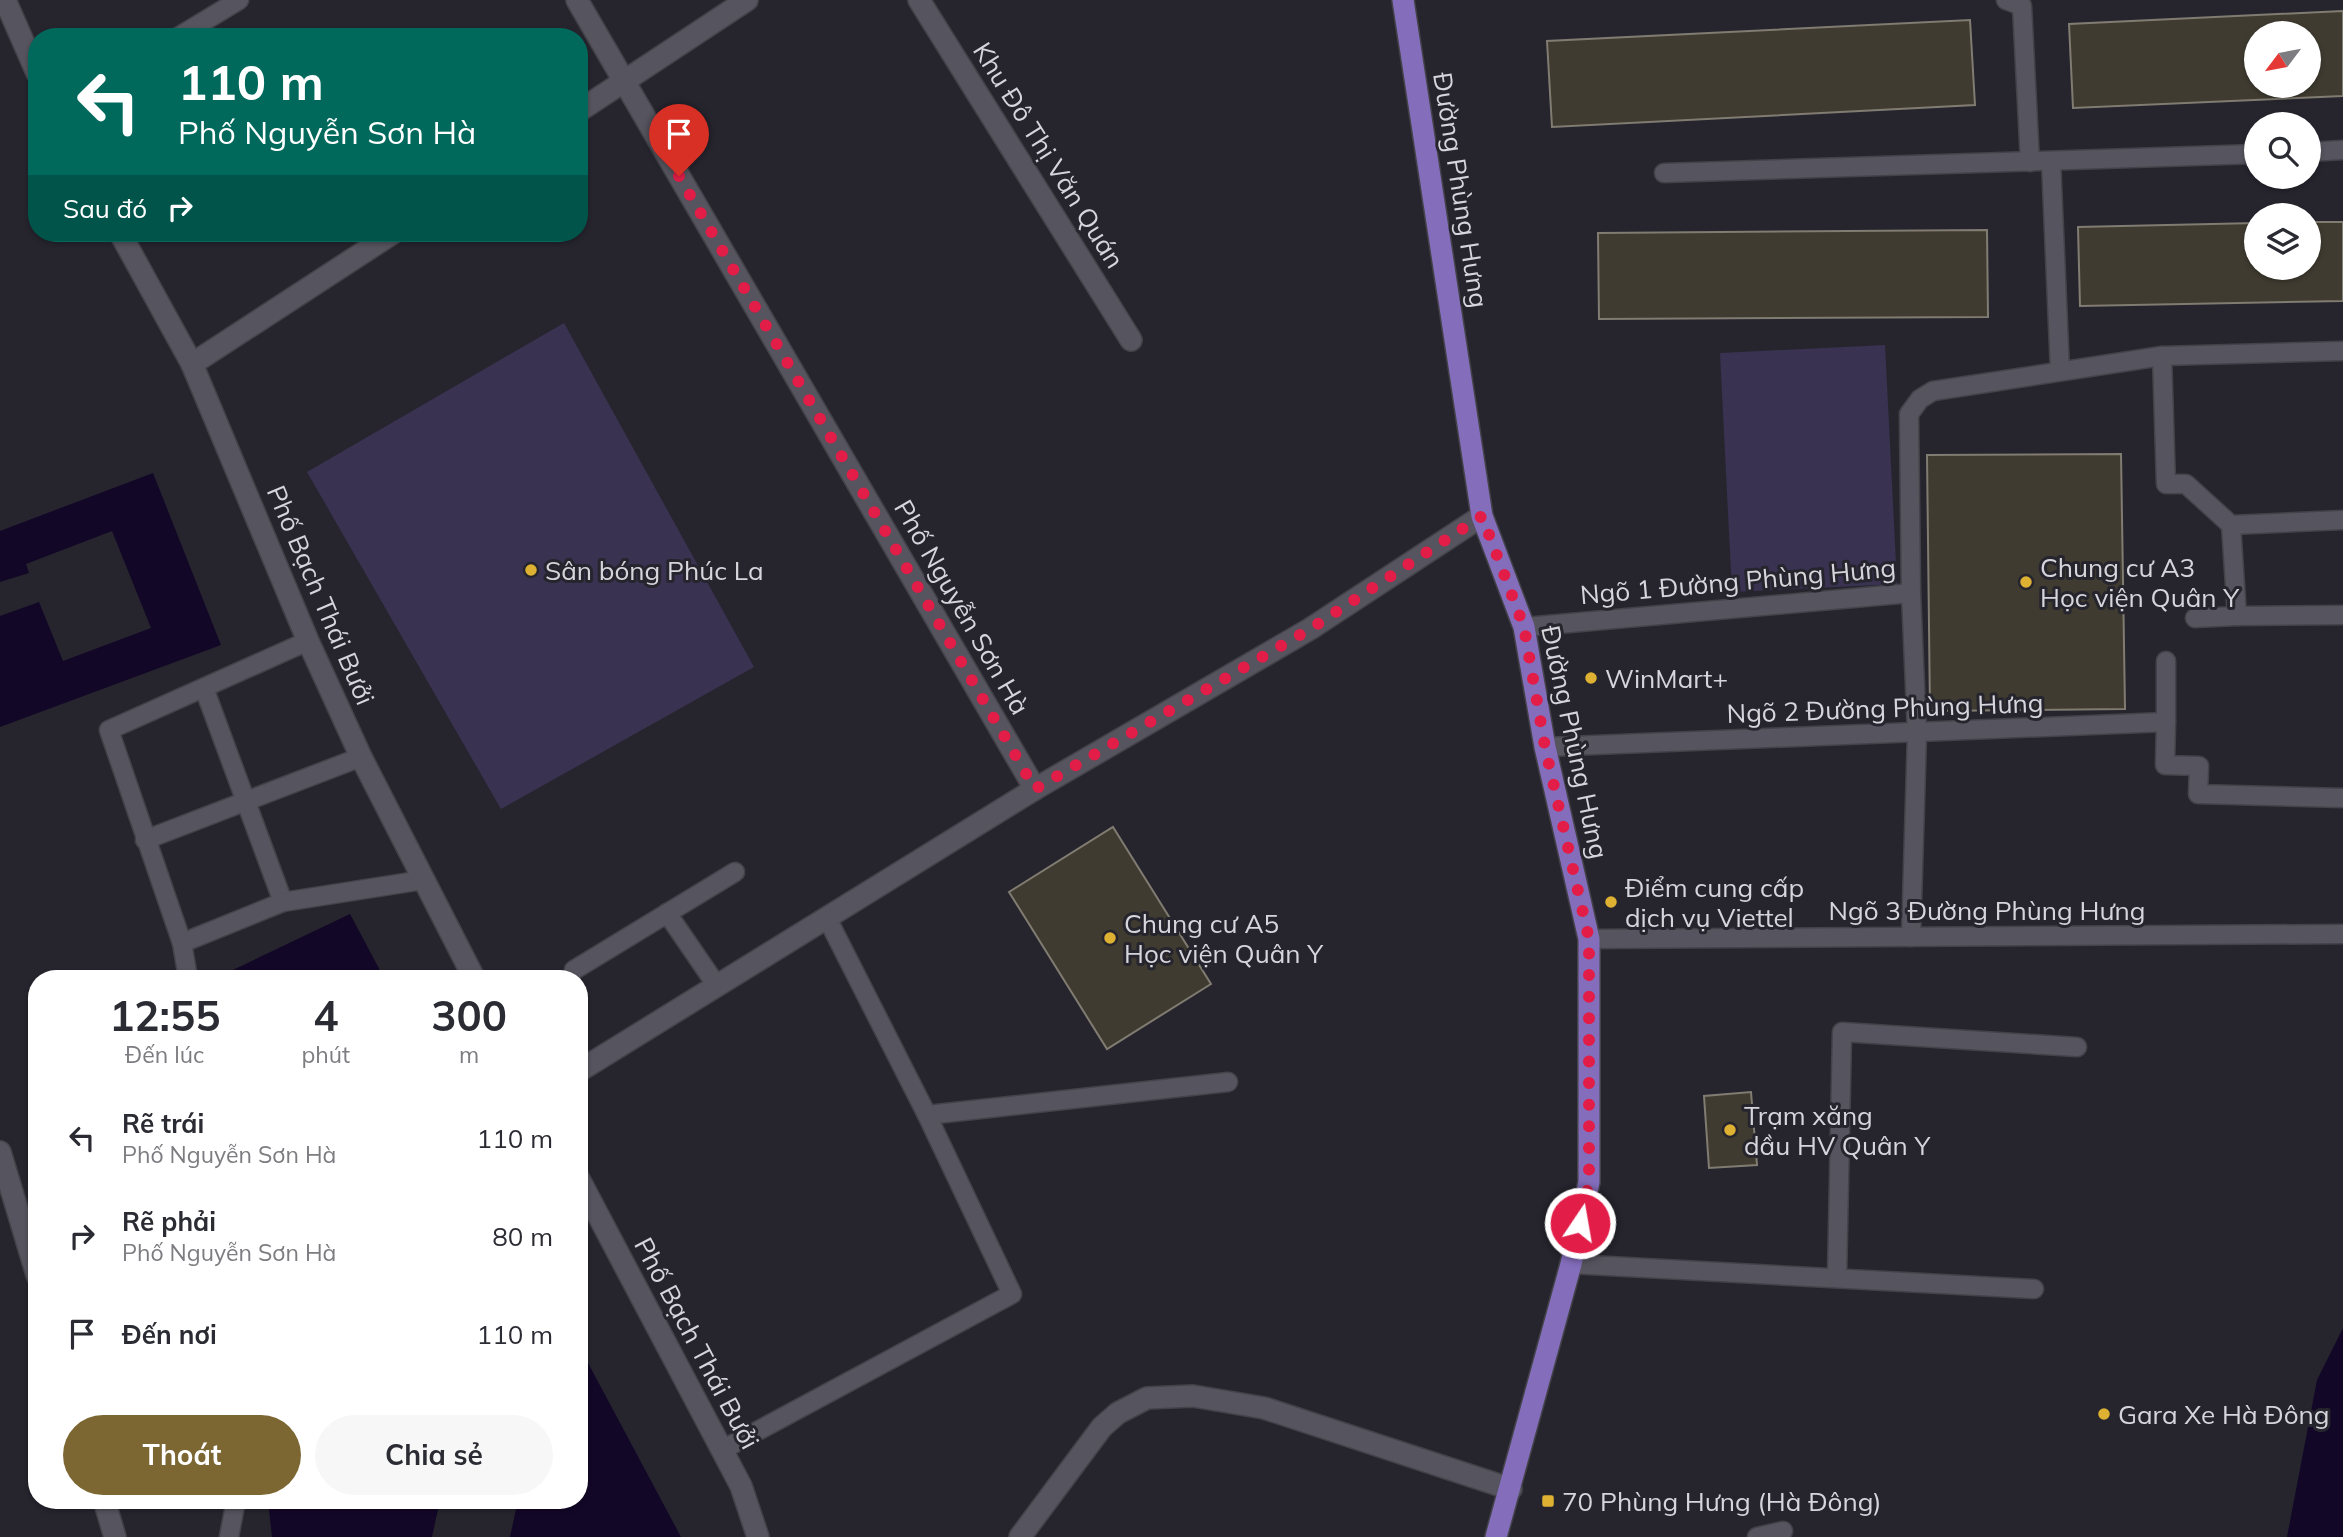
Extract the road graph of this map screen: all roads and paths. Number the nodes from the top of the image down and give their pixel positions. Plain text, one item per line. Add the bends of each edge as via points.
1 (5, 0) edge
2 (239, 0) edge
3 (577, 0) edge
4 (747, 0) edge
5 (919, 0) edge
6 (1403, 0) edge
7 (2006, 0) edge
8 (193, 28) edge
9 (28, 52) edge
10 (624, 82) junction
11 (588, 105) edge
12 (2343, 150) edge
13 (2321, 151) edge
14 (2244, 154) edge
15 (2051, 161) junction
16 (2030, 162) junction
17 (1664, 173) dead end
18 (125, 242) edge
19 (379, 242) edge
20 (1130, 340) dead end
21 (2343, 351) edge
22 (2162, 356) junction
23 (192, 364) junction
24 (2060, 371) junction
25 (1482, 516) junction
26 (2343, 520) edge
27 (2231, 525) junction
28 (1911, 593) junction
29 (2343, 615) edge
30 (2236, 616) junction
31 (2195, 618) dead end
32 (1524, 627) junction
33 (308, 640) junction
34 (2166, 661) dead end
35 (204, 688) junction
36 (2166, 722) junction
37 (1917, 733) junction
38 (1545, 747) junction
39 (361, 757) junction
40 (1035, 789) junction
41 (2343, 798) edge
42 (246, 802) junction
43 (145, 840) junction
44 (735, 872) dead end
45 (423, 880) junction
46 (283, 902) junction
47 (667, 913) junction
48 (827, 918) junction
49 (2343, 934) edge
50 (1911, 937) junction
51 (1589, 939) junction
52 (182, 943) junction
53 (187, 970) edge
54 (470, 970) edge
55 (574, 970) dead end
56 (717, 986) junction
57 (2077, 1047) dead end
58 (588, 1065) edge
59 (1228, 1082) dead end
60 (927, 1115) junction
61 (0, 1152) edge
62 (588, 1196) edge
63 (28, 1245) edge
64 (1572, 1265) junction
65 (1837, 1278) junction
66 (2034, 1289) dead end
67 (722, 1450) junction
68 (1511, 1489) junction
69 (107, 1509) edge
70 (234, 1509) edge
71 (1783, 1531) dead end
72 (116, 1537) edge
73 (229, 1537) edge
74 (758, 1537) edge
75 (1020, 1537) edge
76 (1496, 1537) edge
77 (1757, 1537) edge

1 - 9 street
2 - 8 lane
3 - 10 street, Phố Nguyễn Sơn Hà
4 - 10 street
5 - 20 street, Khu Đô Thị Văn Quán
6 - 25 main road, Đường Phùng Hưng
7 - 16 lane via 2022,6
10 - 11 street
10 - 40 street, Phố Nguyễn Sơn Hà
12 - 13 lane
14 - 15 lane
15 - 16 lane
15 - 24 lane
16 - 17 lane
18 - 23 street, Phố Bạch Thái Bưởi
19 - 23 street
21 - 22 lane, Ngõ 1 Đường Phùng Hưng
22 - 24 lane, Ngõ 1 Đường Phùng Hưng
22 - 27 lane via 2166,484 2186,484
23 - 33 street, Phố Bạch Thái Bưởi
24 - 28 lane, Ngõ 1 Đường Phùng Hưng via 1933,391 1909,414
25 - 32 main road, Đường Phùng Hưng
25 - 40 street via 1310,629
26 - 27 lane
27 - 30 lane
28 - 32 lane, Ngõ 1 Đường Phùng Hưng
28 - 37 lane
29 - 30 lane
30 - 31 lane
32 - 38 main road, Đường Phùng Hưng
33 - 35 lane
33 - 39 street, Phố Bạch Thái Bưởi
34 - 36 lane
35 - 42 lane
35 - 43 lane via 108,730
36 - 37 lane, Ngõ 2 Đường Phùng Hưng
36 - 41 lane via 2165,765 2199,766 2198,794
37 - 38 lane, Ngõ 2 Đường Phùng Hưng
37 - 50 lane
38 - 51 main road, Đường Phùng Hưng
39 - 42 lane
39 - 45 street, Phố Bạch Thái Bưởi
40 - 48 street
42 - 43 lane
42 - 46 lane
43 - 52 lane
44 - 47 lane
45 - 46 lane
45 - 54 street, Phố Bạch Thái Bưởi
46 - 52 lane
47 - 55 lane
47 - 56 lane
48 - 56 street
48 - 60 lane
49 - 50 lane, Ngõ 3 Đường Phùng Hưng
50 - 51 lane, Ngõ 3 Đường Phùng Hưng
51 - 64 main road, Đường Phùng Hưng via 1589,1182
52 - 53 lane
56 - 58 street
57 - 65 lane via 1842,1032
59 - 60 lane
60 - 67 lane via 1012,1294
61 - 63 street
62 - 67 street, Phố Bạch Thái Bưởi
64 - 65 lane
64 - 68 main road, Đường Phùng Hưng
65 - 66 lane
67 - 74 street, Phố Bạch Thái Bưởi via 741,1486
68 - 75 street via 1264,1408 1194,1396 1147,1398 1102,1427
68 - 76 main road, Đường Phùng Hưng
69 - 72 street
70 - 73 lane
71 - 77 lane

